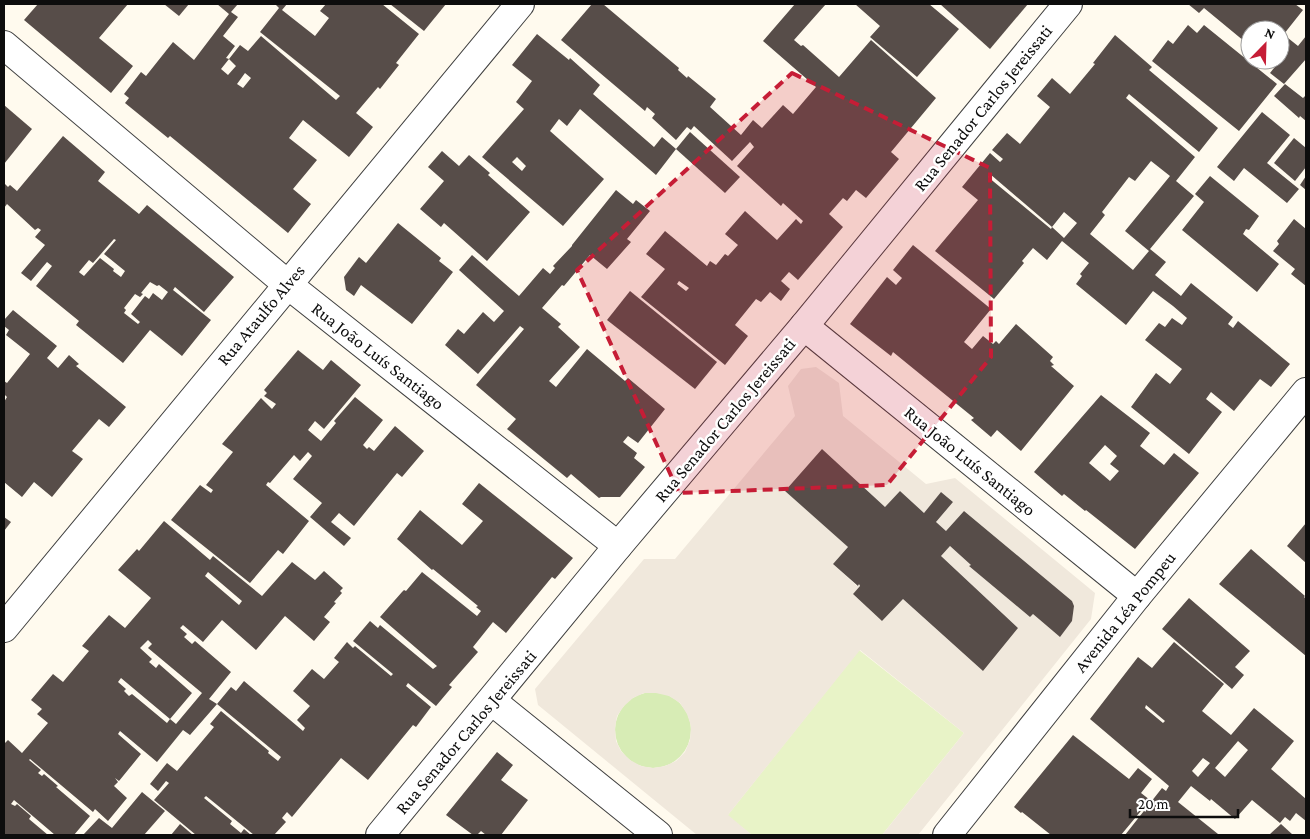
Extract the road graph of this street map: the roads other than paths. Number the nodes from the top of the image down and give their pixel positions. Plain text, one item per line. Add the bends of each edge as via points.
1 (520, 4) edge
2 (1068, 4) edge
3 (4, 45) edge
4 (287, 284) junction
5 (804, 326) junction
6 (1306, 392) edge
7 (618, 546) junction
8 (1137, 596) junction
9 (4, 628) edge
10 (492, 701) junction
11 (959, 831) edge
12 (380, 835) edge
13 (658, 835) edge

1 - 4 street, Rua Ataulfo Alves
2 - 5 street, Rua Senador Carlos Jereissati
3 - 4 street, Rua João Luís Santiago
4 - 7 street, Rua João Luís Santiago
4 - 9 street, Rua Ataulfo Alves
5 - 7 street, Rua Senador Carlos Jereissati
5 - 8 street, Rua João Luís Santiago
6 - 8 street, Avenida Léa Pompeu
7 - 10 street, Rua Senador Carlos Jereissati
8 - 11 street, Avenida Léa Pompeu
10 - 12 street, Rua Senador Carlos Jereissati
10 - 13 street

